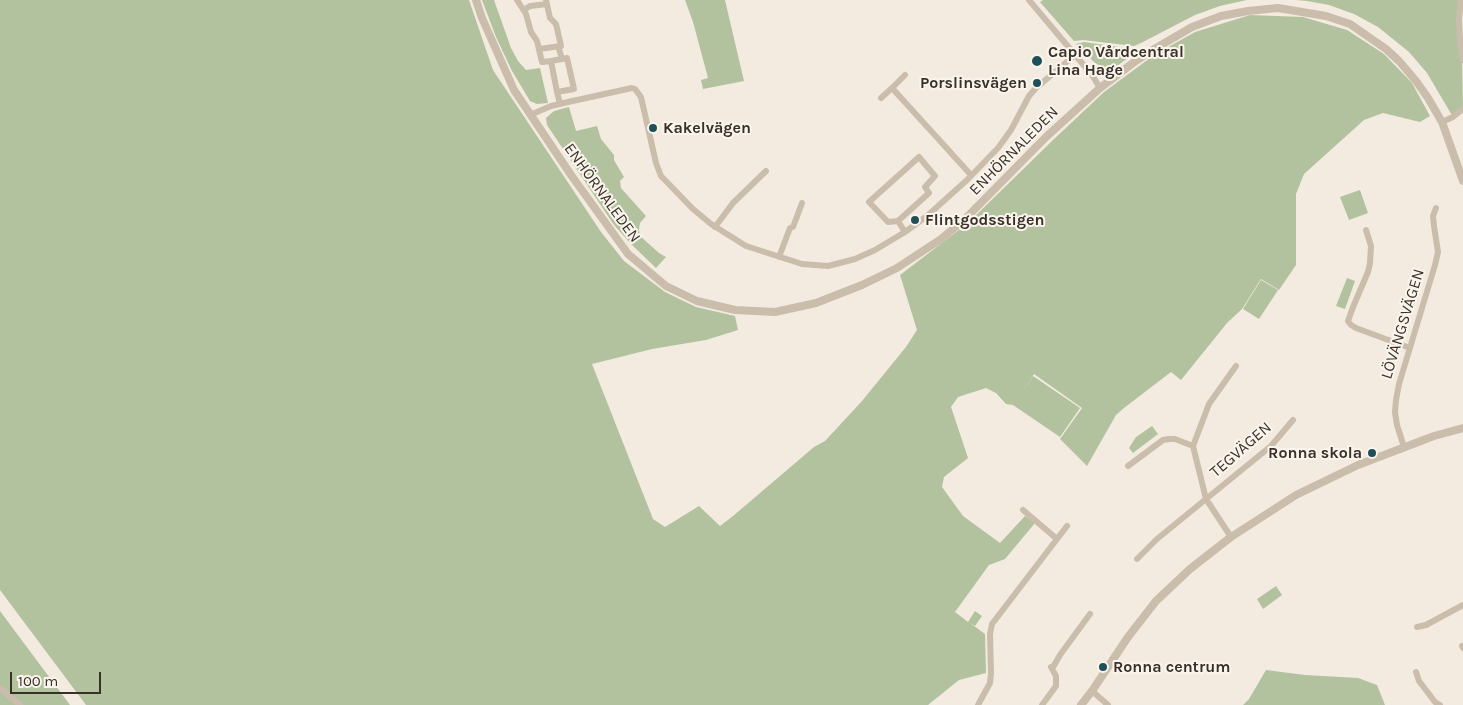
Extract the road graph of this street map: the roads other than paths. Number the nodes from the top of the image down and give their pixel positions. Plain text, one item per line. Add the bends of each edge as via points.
1 (476, 0) edge
2 (517, 0) edge
3 (1029, 0) edge
4 (1461, 0) edge
5 (546, 2) edge
6 (524, 10) junction
7 (561, 46) junction
8 (540, 49) junction
9 (1075, 55) junction
10 (562, 59) junction
11 (1463, 60) edge
12 (551, 61) junction
13 (905, 75) dead end
14 (892, 88) junction
15 (1100, 88) junction
16 (557, 92) junction
17 (881, 98) dead end
18 (560, 104) junction
19 (1463, 109) edge
20 (530, 115) junction
21 (1442, 122) junction
22 (766, 172) dead end
23 (971, 175) junction
24 (1463, 181) edge
25 (802, 203) dead end
26 (1436, 208) dead end
27 (898, 221) junction
28 (716, 227) junction
29 (1366, 230) dead end
30 (905, 232) junction
31 (779, 257) junction
32 (1410, 348) junction
33 (1236, 366) dead end
34 (1293, 420) dead end
35 (1463, 428) edge
36 (1193, 446) junction
37 (1404, 447) junction
38 (1128, 466) dead end
39 (1206, 499) junction
40 (1022, 510) dead end
41 (1067, 526) dead end
42 (1231, 537) junction
43 (1058, 538) junction
44 (1137, 559) dead end
45 (1463, 605) edge
46 (1090, 614) dead end
47 (1416, 627) dead end
48 (1416, 672) dead end
49 (0, 688) edge
50 (1092, 691) junction
51 (20, 705) edge
52 (978, 705) edge
53 (1042, 705) edge
54 (1081, 705) edge
55 (1108, 705) edge
56 (1440, 705) edge

1 - 20 street, ENHÖRNALEDEN via 497,54
2 - 6 street
3 - 9 street
4 - 11 street
5 - 6 street
5 - 7 street
6 - 8 street
7 - 8 street
7 - 10 street
8 - 12 street via 542,62
9 - 15 street
9 - 23 street via 1029,96 998,148
10 - 12 street
10 - 16 street via 567,58 574,89
12 - 16 street
13 - 14 street
14 - 17 street
14 - 23 street
15 - 20 street, ENHÖRNALEDEN via 965,219 941,238 897,268 862,285 816,303 776,312 735,310 697,301 666,286 628,254
15 - 21 street, ENHÖRNALEDEN via 1151,51 1192,27 1221,16 1278,8 1326,16 1350,24 1371,38 1399,61 1416,81
16 - 18 street
18 - 20 street
18 - 28 street via 632,88 638,92 661,176 685,202
19 - 21 street
21 - 24 street, ENHÖRNALEDEN
22 - 28 street via 732,203
23 - 30 street
25 - 31 street
26 - 32 street, LÖVÄNGSVÄGEN via 1433,216 1438,252
27 - 27 street via 929,193 925,187 935,176 919,157 869,202 888,222
27 - 30 street
28 - 31 street via 746,246
29 - 32 street via 1371,246 1370,263 1348,321 1356,328
30 - 31 street via 855,259 828,266
32 - 37 street, LÖVÄNGSVÄGEN via 1395,407
33 - 36 street via 1209,404
34 - 39 street, TEGVÄGEN via 1271,446
35 - 37 street
36 - 38 street via 1175,439 1163,440
36 - 39 street
37 - 42 street via 1296,495
39 - 42 street
39 - 44 street, TEGVÄGEN via 1157,538
40 - 43 street
41 - 43 street
42 - 50 street via 1156,601
43 - 52 street via 992,624 992,672
45 - 47 street
46 - 53 street via 1051,667 1056,676 1056,686
48 - 56 street via 1419,681
49 - 51 street
50 - 54 street
50 - 55 street

